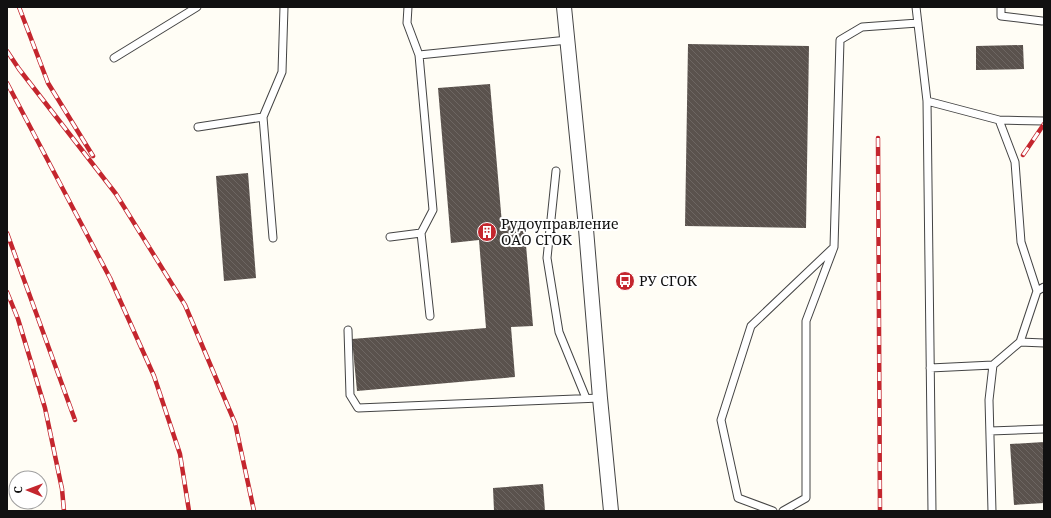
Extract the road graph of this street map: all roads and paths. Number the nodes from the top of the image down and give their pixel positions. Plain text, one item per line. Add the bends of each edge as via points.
1 (198, 7) edge
2 (284, 7) edge
3 (408, 7) edge
4 (564, 7) edge
5 (916, 7) edge
6 (1001, 7) edge
7 (1042, 21) dead end
8 (918, 23) junction
9 (568, 40) junction
10 (419, 55) junction
11 (114, 58) dead end
12 (927, 101) junction
13 (263, 117) junction
14 (999, 120) junction
15 (1044, 121) edge
16 (198, 127) dead end
17 (556, 171) dead end
18 (422, 234) junction
19 (390, 236) dead end
20 (273, 238) dead end
21 (834, 247) junction
22 (1044, 287) edge
23 (1037, 291) junction
24 (430, 316) dead end
25 (348, 330) dead end
26 (1020, 342) junction
27 (1044, 343) edge
28 (993, 365) junction
29 (930, 368) junction
30 (586, 398) junction
31 (600, 398) junction
32 (1044, 429) edge
33 (990, 431) junction
34 (611, 511) edge
35 (773, 511) edge
36 (783, 511) edge
37 (932, 511) edge
38 (992, 511) edge

1 - 11 lane
2 - 13 lane via 282,72
3 - 10 lane via 407,23
4 - 9 street
5 - 8 lane
6 - 7 lane via 1001,16
8 - 12 lane
8 - 21 lane via 862,27 840,40
9 - 10 lane
9 - 31 street
10 - 18 lane via 433,210
12 - 14 lane
12 - 29 lane
13 - 16 lane
13 - 20 lane
14 - 15 lane
14 - 23 lane via 1015,162 1021,242
17 - 30 lane via 547,258 559,332
18 - 19 lane
18 - 24 lane
21 - 35 lane via 751,326 721,420 738,498
21 - 36 lane via 806,321 806,498
22 - 23 lane
23 - 26 lane
25 - 30 lane via 350,394 358,408
26 - 27 lane
26 - 28 lane
28 - 29 lane
28 - 33 lane via 989,400
29 - 37 lane
30 - 31 lane
31 - 34 street
32 - 33 lane
33 - 38 lane

